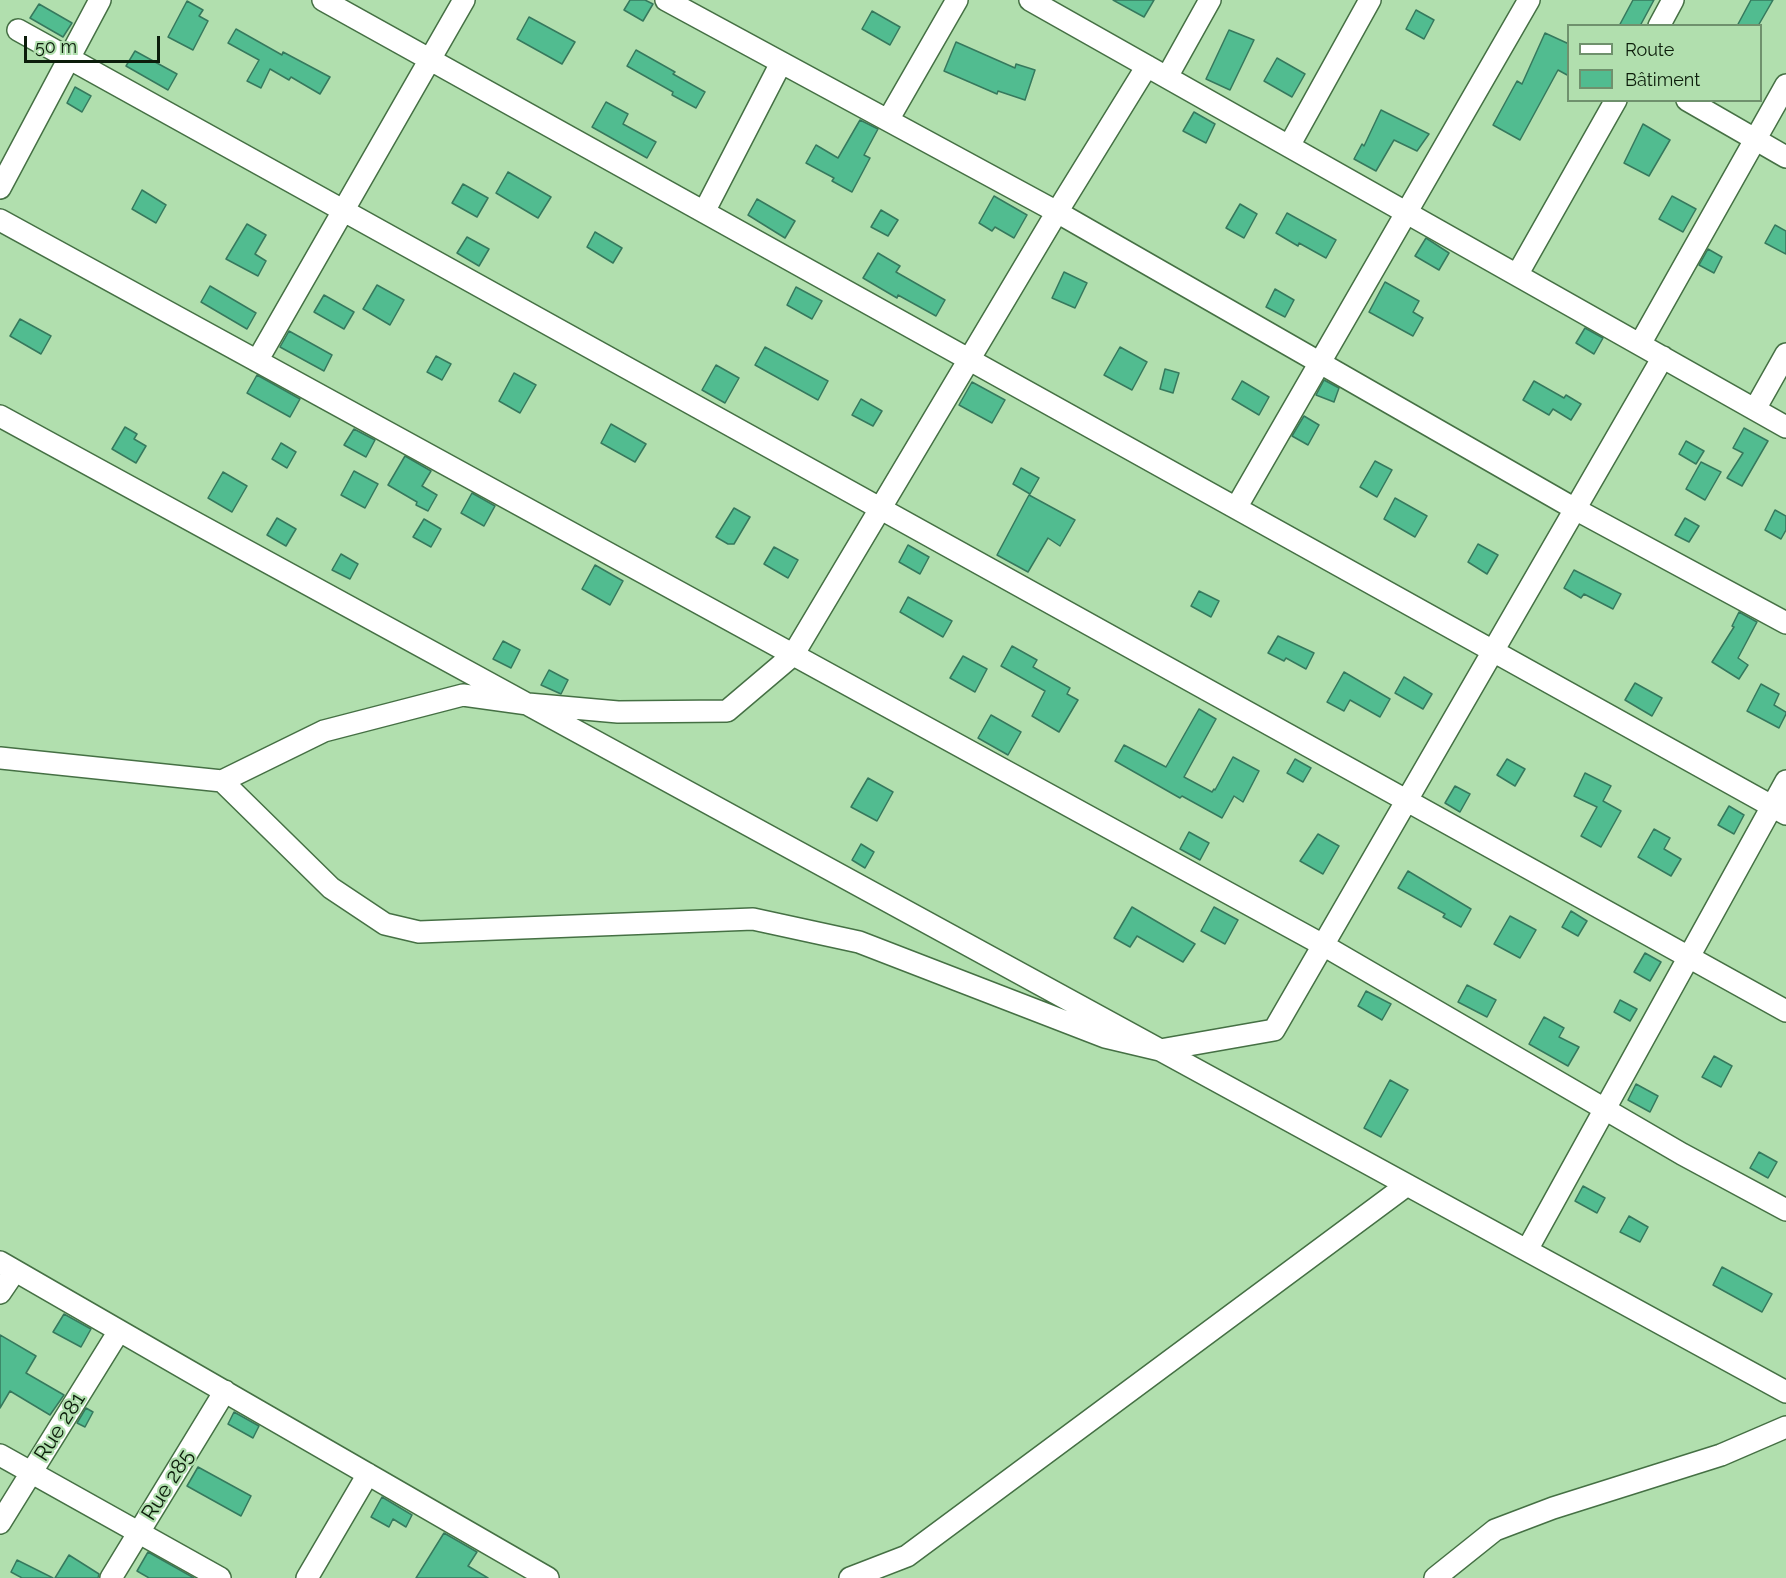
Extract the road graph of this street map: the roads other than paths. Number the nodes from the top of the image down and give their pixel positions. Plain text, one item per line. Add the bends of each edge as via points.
1 (100, 0) edge
2 (323, 0) edge
3 (464, 0) edge
4 (666, 0) edge
5 (957, 0) edge
6 (1210, 0) edge
7 (1370, 0) edge
8 (1528, 0) edge
9 (1673, 0) edge
10 (1038, 2) edge
11 (1660, 24) edge
12 (18, 30) dead end
13 (69, 58) junction
14 (430, 60) junction
15 (781, 63) junction
16 (1147, 66) junction
17 (1167, 77) junction
18 (1786, 85) edge
19 (1615, 102) edge
20 (1690, 102) edge
21 (888, 120) junction
22 (1755, 140) junction
23 (1289, 146) junction
24 (1786, 157) edge
25 (0, 188) edge
26 (343, 210) junction
27 (704, 212) junction
28 (1057, 212) junction
29 (1406, 212) junction
30 (0, 220) edge
31 (1517, 274) junction
32 (1640, 344) junction
33 (1786, 354) edge
34 (1663, 357) junction
35 (969, 360) junction
36 (257, 361) junction
37 (1319, 363) junction
38 (1755, 409) junction
39 (0, 416) edge
40 (1786, 427) edge
41 (881, 508) junction
42 (1236, 508) junction
43 (1575, 509) junction
44 (1786, 623) edge
45 (1493, 651) junction
46 (793, 655) junction
47 (528, 704) junction
48 (0, 758) edge
49 (222, 781) junction
50 (1786, 781) edge
51 (1406, 801) junction
52 (1779, 810) edge
53 (1323, 945) junction
54 (1689, 957) junction
55 (1786, 1011) edge
56 (1161, 1050) junction
57 (1605, 1109) junction
58 (1407, 1185) junction
59 (1786, 1210) edge
60 (1527, 1250) junction
61 (8, 1266) edge
62 (0, 1293) edge
63 (119, 1331) junction
64 (225, 1391) junction
65 (1786, 1392) edge
66 (1786, 1427) edge
67 (0, 1455) edge
68 (32, 1473) junction
69 (368, 1474) junction
70 (0, 1523) edge
71 (138, 1532) junction
72 (907, 1556) junction
73 (111, 1578) edge
74 (220, 1578) edge
75 (307, 1578) edge
76 (548, 1578) edge
77 (850, 1578) edge
78 (894, 1578) edge
79 (1435, 1578) edge

1 - 13 street
2 - 14 street
3 - 14 street
4 - 15 street
5 - 21 street
6 - 17 street
7 - 23 street
8 - 29 street
9 - 11 street
10 - 16 street
12 - 13 street
13 - 25 street
13 - 26 street
14 - 26 street
14 - 27 street
15 - 21 street
15 - 27 street
16 - 17 street
16 - 28 street
17 - 23 street
18 - 22 street
19 - 31 street
20 - 22 street
21 - 28 street
22 - 24 street
22 - 32 street
23 - 29 street
26 - 36 street
26 - 41 street
27 - 35 street
28 - 35 street
28 - 37 street
29 - 31 street
29 - 37 street
30 - 36 street
31 - 32 street
32 - 34 street
33 - 38 street
34 - 38 street
34 - 43 street
35 - 41 street
35 - 42 street
36 - 46 street
37 - 42 street
37 - 43 street
38 - 40 street
39 - 47 street
41 - 46 street
41 - 51 street
42 - 45 street
43 - 44 street
43 - 45 street
45 - 51 street
45 - 52 street
46 - 47 street via 728,711 618,712
46 - 53 street
47 - 49 street via 463,694 324,732
47 - 56 street
48 - 49 street
49 - 56 street via 331,888 386,924 419,932 753,919 860,942 1105,1037
50 - 52 street
51 - 53 street
51 - 54 street
52 - 54 street
53 - 56 street via 1274,1030
53 - 57 street
54 - 55 street
54 - 57 street
56 - 58 street
57 - 59 street
57 - 60 street
58 - 60 street
58 - 72 street
60 - 65 street
61 - 62 street
61 - 63 street
63 - 64 street
63 - 68 street, Rue 281
64 - 69 street
64 - 71 street, Rue 285
66 - 79 street via 1720,1455 1495,1530
67 - 68 street
68 - 70 street, Rue 281
68 - 71 street
69 - 75 street
69 - 76 street
71 - 73 street, Rue 285
71 - 74 street
72 - 77 street
72 - 78 street

